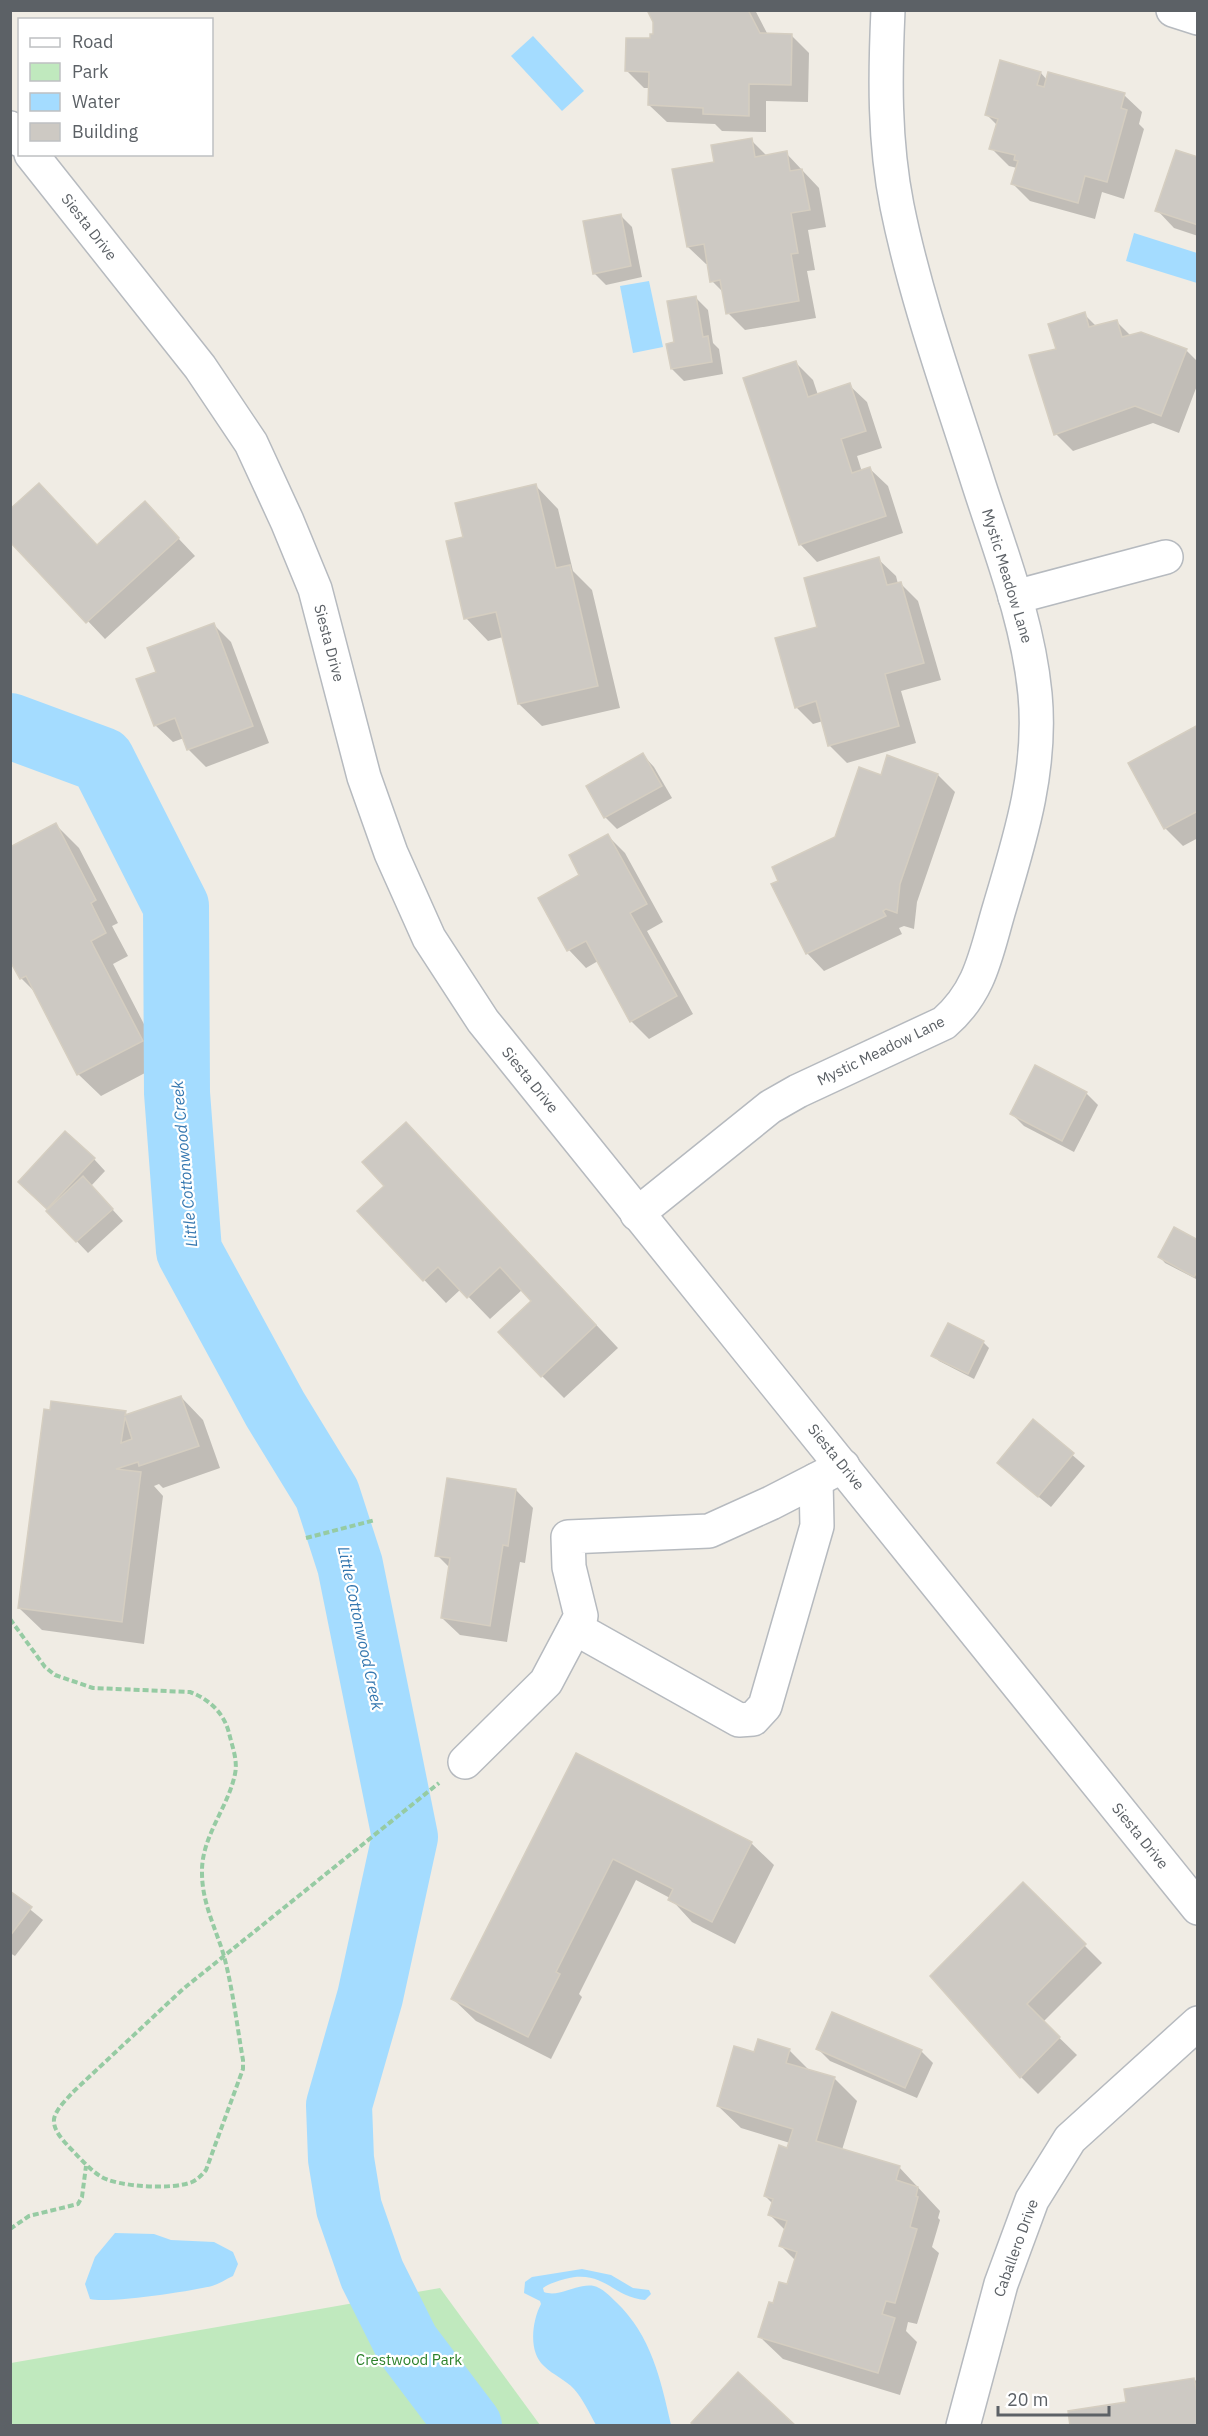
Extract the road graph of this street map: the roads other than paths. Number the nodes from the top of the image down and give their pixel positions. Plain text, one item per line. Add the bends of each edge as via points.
1 (888, 10) edge
2 (1173, 10) edge
3 (1197, 18) edge
4 (33, 156) edge
5 (1166, 557) dead end
6 (1015, 597) junction
7 (637, 1214) junction
8 (830, 1473) junction
9 (575, 1628) junction
10 (465, 1762) dead end
11 (1197, 1908) edge
12 (1197, 2023) edge
13 (963, 2426) edge

1 - 6 street, Mystic Meadow Lane via 885,82 897,205 929,327
2 - 3 street
4 - 7 street, Siesta Drive via 200,367 251,443 315,589 364,777 391,853 429,938 483,1021
5 - 6 street
6 - 7 street, Mystic Meadow Lane via 1029,649 1035,695 1032,788 974,988 962,1007 944,1023 770,1107
7 - 8 street, Siesta Drive
8 - 9 street via 709,1531 568,1537 569,1567 581,1616
8 - 9 street via 765,1706 753,1719 739,1720
8 - 11 street, Siesta Drive
9 - 10 street via 546,1682
12 - 13 street, Caballero Drive via 1070,2139 1032,2200 1001,2284

